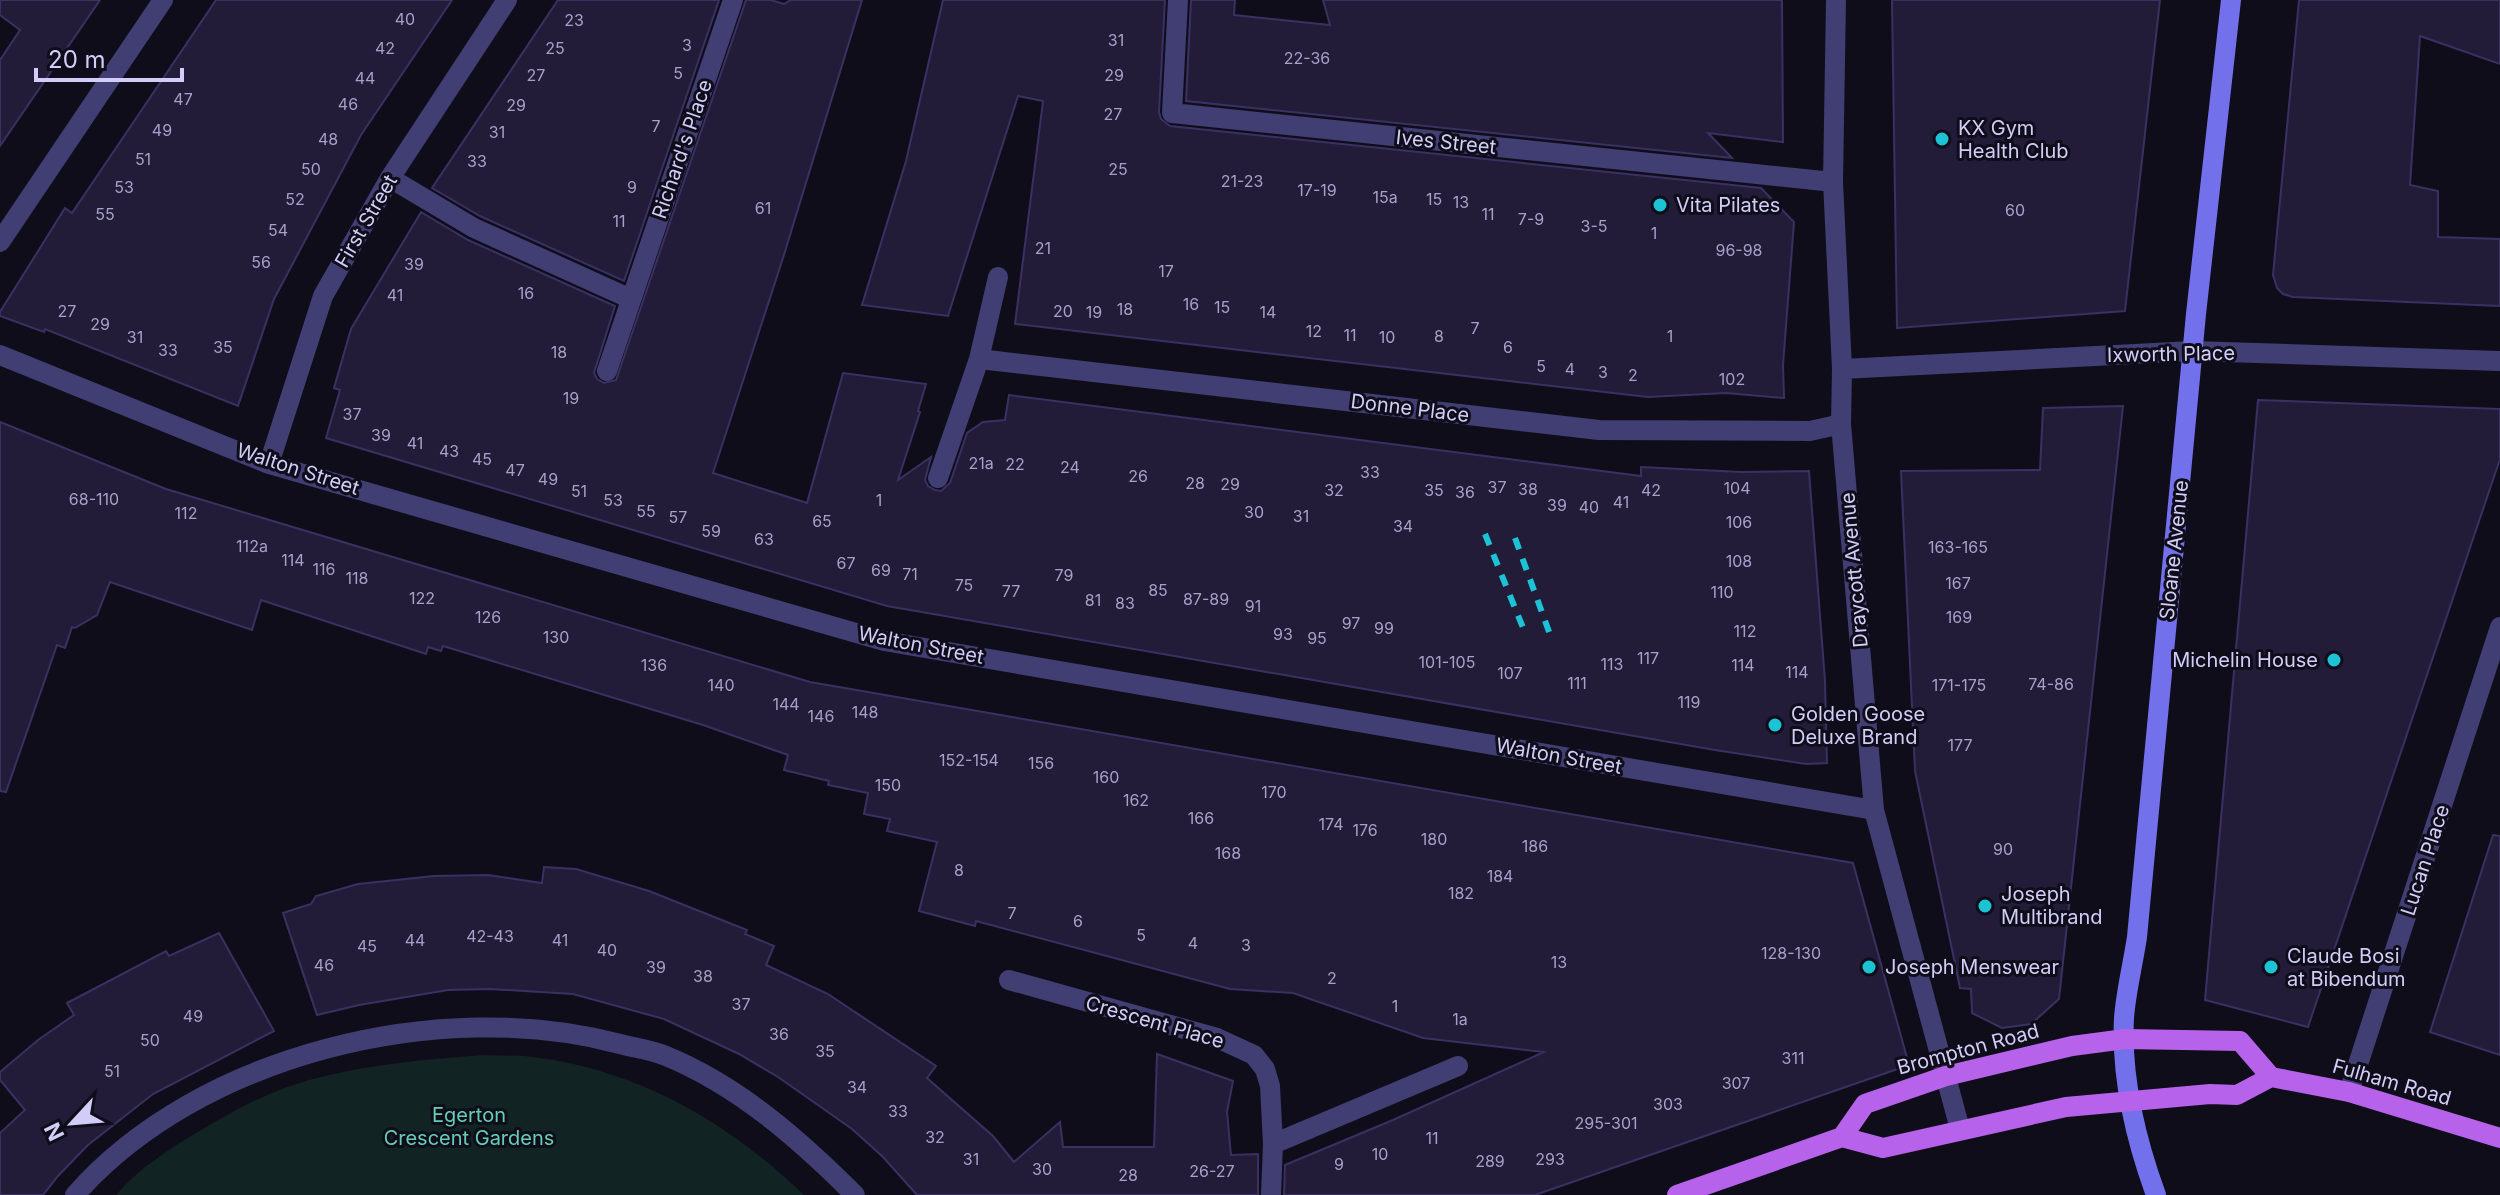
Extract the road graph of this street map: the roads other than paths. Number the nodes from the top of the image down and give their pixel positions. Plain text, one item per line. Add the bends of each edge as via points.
1 (163, 0) edge
2 (507, 0) edge
3 (733, 0) edge
4 (1178, 0) edge
5 (1836, 0) edge
6 (2231, 0) edge
7 (390, 178) junction
8 (1833, 182) junction
9 (0, 242) edge
10 (998, 277) dead end
11 (631, 299) junction
12 (2193, 351) junction
13 (0, 355) edge
14 (979, 359) junction
15 (2500, 361) edge
16 (1842, 369) junction
17 (607, 371) dead end
18 (1841, 424) junction
19 (269, 464) junction
20 (938, 478) dead end
21 (2500, 627) edge
22 (1874, 810) junction
23 (1009, 980) dead end
24 (2125, 1039) junction
25 (1458, 1066) dead end
26 (1946, 1076) junction
27 (2271, 1077) junction
28 (2349, 1092) junction
29 (2130, 1100) junction
30 (1960, 1129) junction
31 (1842, 1137) junction
32 (2500, 1138) edge
33 (1273, 1144) junction
34 (75, 1195) edge
35 (855, 1195) edge
36 (1271, 1195) edge
37 (1677, 1195) edge
38 (2156, 1195) edge

1 - 9 street
2 - 7 street, First Street
3 - 11 street, Richard's Place
4 - 8 street, Ives Street via 1172,113
5 - 8 street, Draycott Avenue
6 - 12 street, Sloane Avenue
7 - 11 street via 474,228
7 - 19 street, First Street via 323,296
8 - 16 street, Draycott Avenue
10 - 14 street
11 - 17 street, Richard's Place
12 - 15 street, Ixworth Place
12 - 16 street, Ixworth Place
12 - 24 street, Sloane Avenue
13 - 19 street, Walton Street
14 - 18 street, Donne Place via 1599,430 1810,431
14 - 20 street
16 - 18 street, Draycott Avenue
18 - 22 street, Draycott Avenue
19 - 22 street, Walton Street via 884,641
21 - 28 street, Lucan Place
22 - 26 street, Draycott Avenue
23 - 33 street, Crescent Place via 1217,1038 1254,1055 1270,1086
24 - 26 main road, Brompton Road
24 - 27 main road via 2240,1041
24 - 29 street, Sloane Avenue
25 - 33 street
26 - 30 street, Draycott Avenue
26 - 31 main road, Brompton Road via 1865,1104
27 - 28 main road, Fulham Road
27 - 29 main road via 2237,1095
28 - 32 main road, Fulham Road
29 - 30 main road
29 - 38 street, Sloane Avenue
30 - 31 main road via 1883,1148
31 - 37 main road
33 - 36 street, Crescent Place
34 - 35 street via 101,1165 135,1140 201,1098 259,1071 393,1033 501,1026 577,1032 665,1056 739,1095 813,1153

